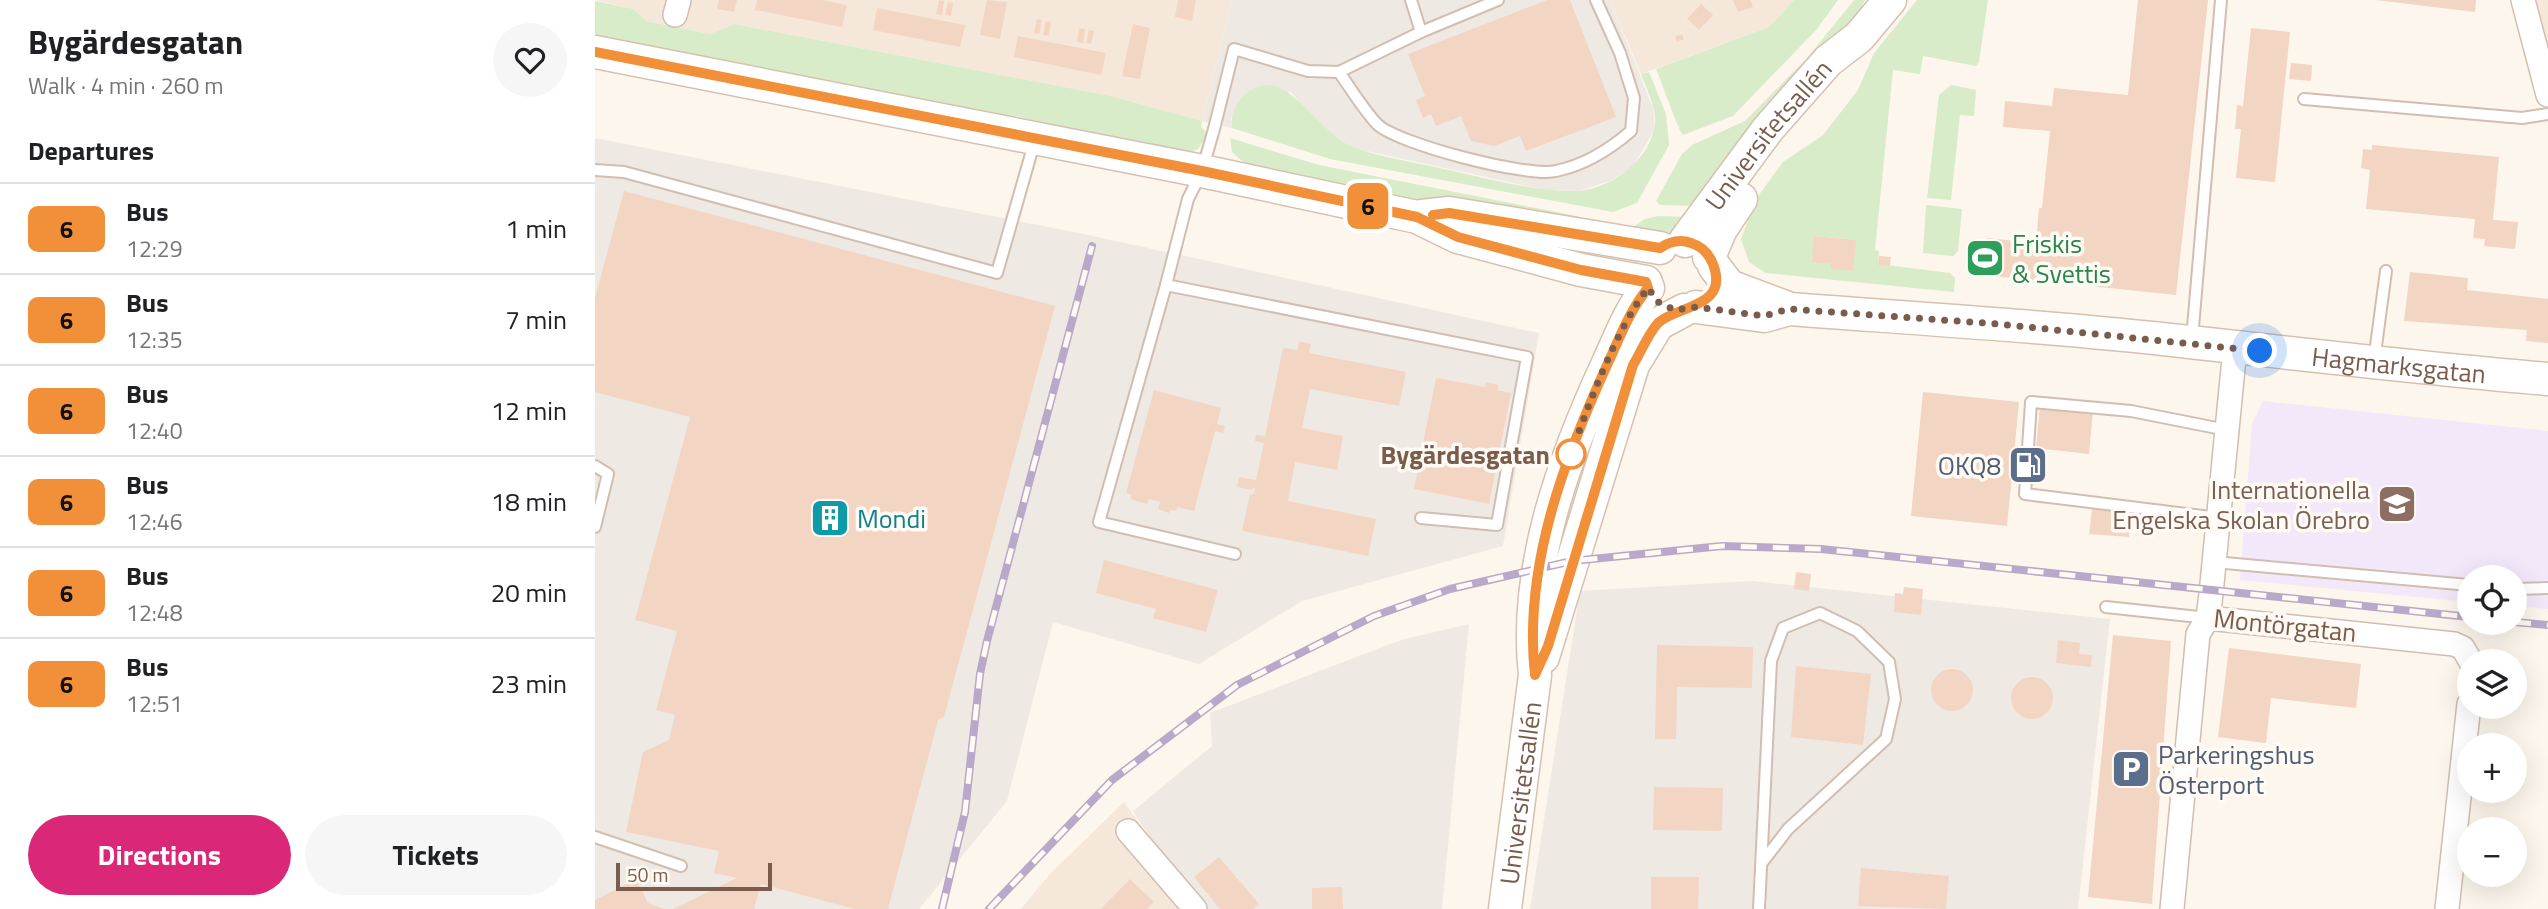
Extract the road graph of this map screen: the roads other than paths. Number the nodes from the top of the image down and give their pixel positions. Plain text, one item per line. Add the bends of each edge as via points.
1 (1411, 0) edge
2 (1498, 0) edge
3 (1596, 0) edge
4 (1890, 0) edge
5 (2221, 0) edge
6 (2523, 0) edge
7 (1421, 32) junction
8 (595, 52) edge
9 (1339, 72) junction
10 (2548, 95) edge
11 (2304, 99) dead end
12 (2548, 114) edge
13 (1035, 139) junction
14 (595, 170) edge
15 (1202, 171) junction
16 (1417, 217) junction
17 (1692, 253) junction
18 (2386, 271) dead end
19 (1166, 285) junction
20 (1647, 285) junction
21 (1690, 309) junction
22 (1789, 309) junction
23 (2192, 342) junction
24 (2235, 348) junction
25 (2374, 364) junction
26 (2548, 379) edge
27 (2227, 430) junction
28 (595, 466) edge
29 (1421, 518) dead end
30 (2218, 518) junction
31 (595, 527) edge
32 (1235, 554) dead end
33 (2214, 562) junction
34 (2457, 584) edge
35 (2548, 588) edge
36 (2527, 589) edge
37 (2106, 607) dead end
38 (2207, 618) junction
39 (2460, 649) edge
40 (1535, 675) junction
41 (2467, 719) edge
42 (1128, 831) dead end
43 (595, 837) edge
44 (1761, 864) junction
45 (681, 866) dead end
46 (1195, 909) edge
47 (1505, 909) edge
48 (1759, 909) edge
49 (2172, 909) edge
50 (2447, 909) edge

1 - 7 lane
2 - 7 lane
3 - 9 lane via 1634,98 1631,131 1605,153 1554,172 1502,167 1424,146 1379,126
4 - 17 street, Universitetsallén via 1859,37 1842,70 1770,155 1721,229
5 - 23 lane
6 - 10 street
7 - 9 lane
8 - 13 street
9 - 15 lane via 1308,71 1234,49
11 - 12 lane via 2522,118
13 - 14 lane via 997,273 624,172
13 - 15 street
15 - 16 street
15 - 19 lane via 1188,199
16 - 17 street via 1449,213
16 - 20 street via 1458,237
17 - 20 street via 1648,263
17 - 21 street via 1712,290
17 - 22 street, Hagmarksgatan via 1729,286
18 - 25 lane
19 - 29 lane via 1527,357 1497,525
19 - 32 lane via 1099,522
20 - 21 street via 1658,302
20 - 40 street, Universitetsallén via 1593,397 1549,525 1538,569 1532,629
21 - 22 street, Hagmarksgatan via 1764,316
21 - 40 street, Universitetsallén via 1658,324 1633,365 1548,646
22 - 23 street, Hagmarksgatan
23 - 24 street, Hagmarksgatan
24 - 25 street, Hagmarksgatan
24 - 27 street
25 - 26 street, Hagmarksgatan
27 - 30 street
27 - 30 lane via 2131,411 2031,402 2025,494
28 - 31 lane via 608,474
30 - 33 street
33 - 34 lane
33 - 38 street
35 - 36 lane
37 - 38 lane, Montörgatan
38 - 39 street, Montörgatan via 2454,644
38 - 49 street via 2198,634
40 - 47 street, Universitetsallén
41 - 50 street
42 - 46 street
43 - 45 lane
44 - 44 lane via 1770,661 1783,628 1820,614 1857,631 1889,662 1895,699 1886,739 1788,829
44 - 48 lane

